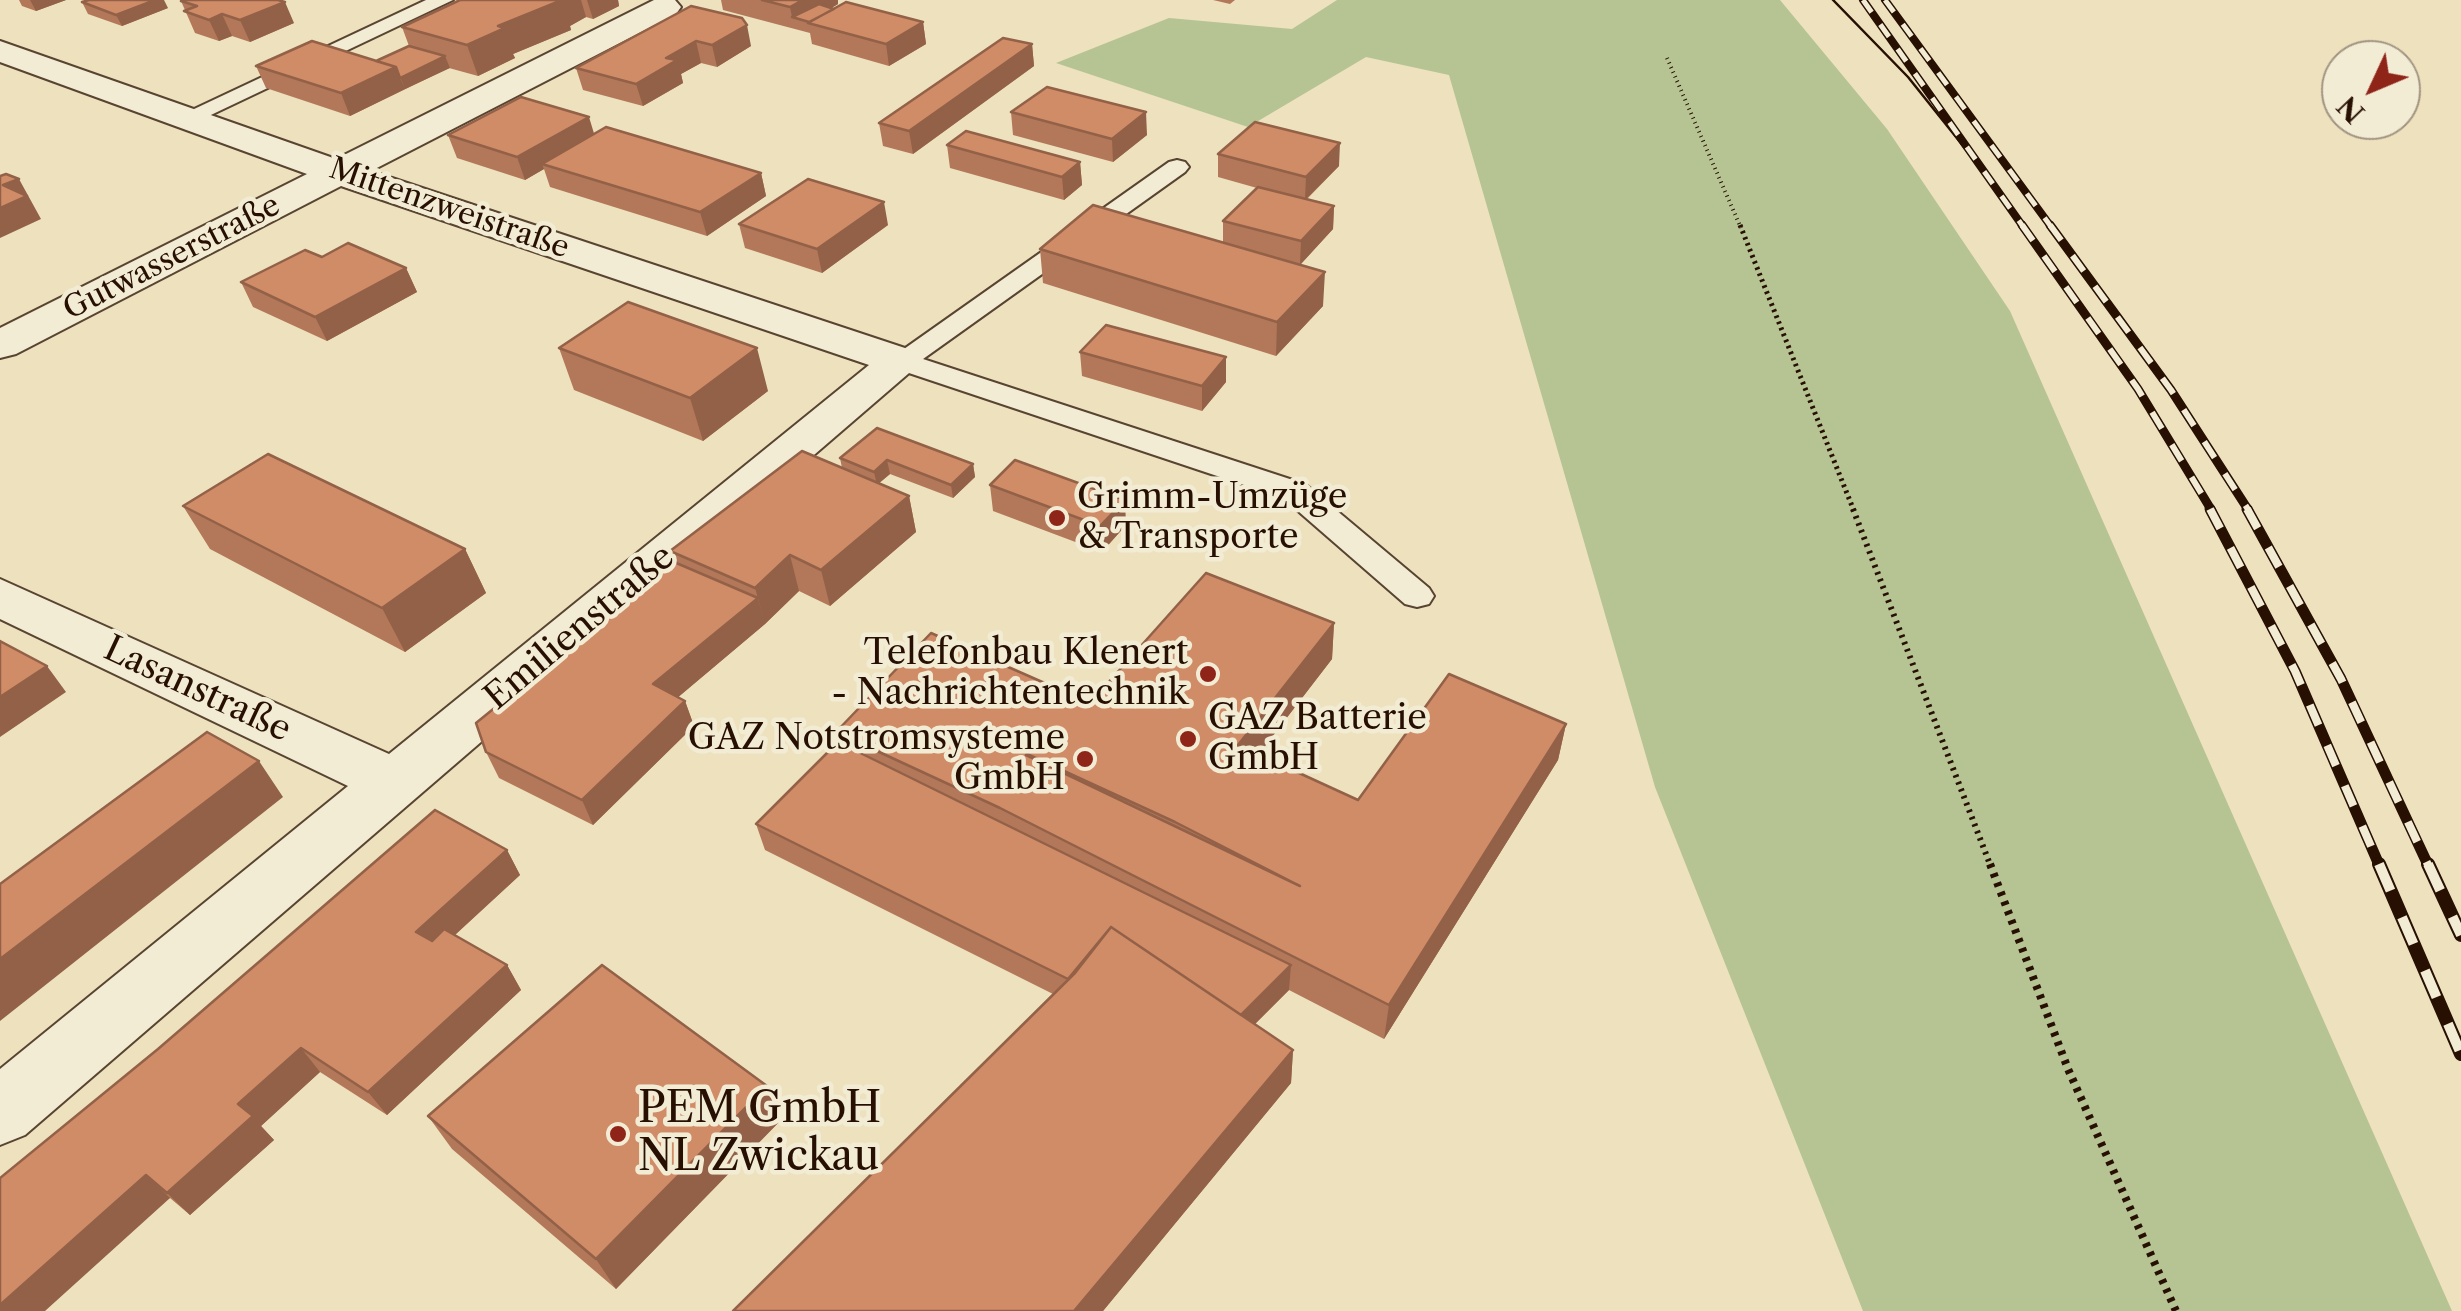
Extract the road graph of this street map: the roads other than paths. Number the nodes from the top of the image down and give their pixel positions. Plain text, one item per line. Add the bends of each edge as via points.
1 (443, 0) edge
2 (665, 8) dead end
3 (0, 51) edge
4 (186, 118) junction
5 (1177, 166) dead end
6 (338, 172) junction
7 (0, 345) edge
8 (900, 361) junction
9 (1418, 596) dead end
10 (0, 598) edge
11 (394, 782) junction
12 (0, 1112) edge

1 - 4 lane
2 - 6 street, Gutwasserstraße
3 - 4 street, Mittenzweistraße
4 - 6 street, Mittenzweistraße
5 - 8 lane, Emilienstraße
6 - 7 street, Gutwasserstraße
6 - 8 street, Mittenzweistraße
8 - 9 lane via 1294,492
8 - 11 street, Emilienstraße
10 - 11 street, Lasanstraße
11 - 12 street, Emilienstraße

